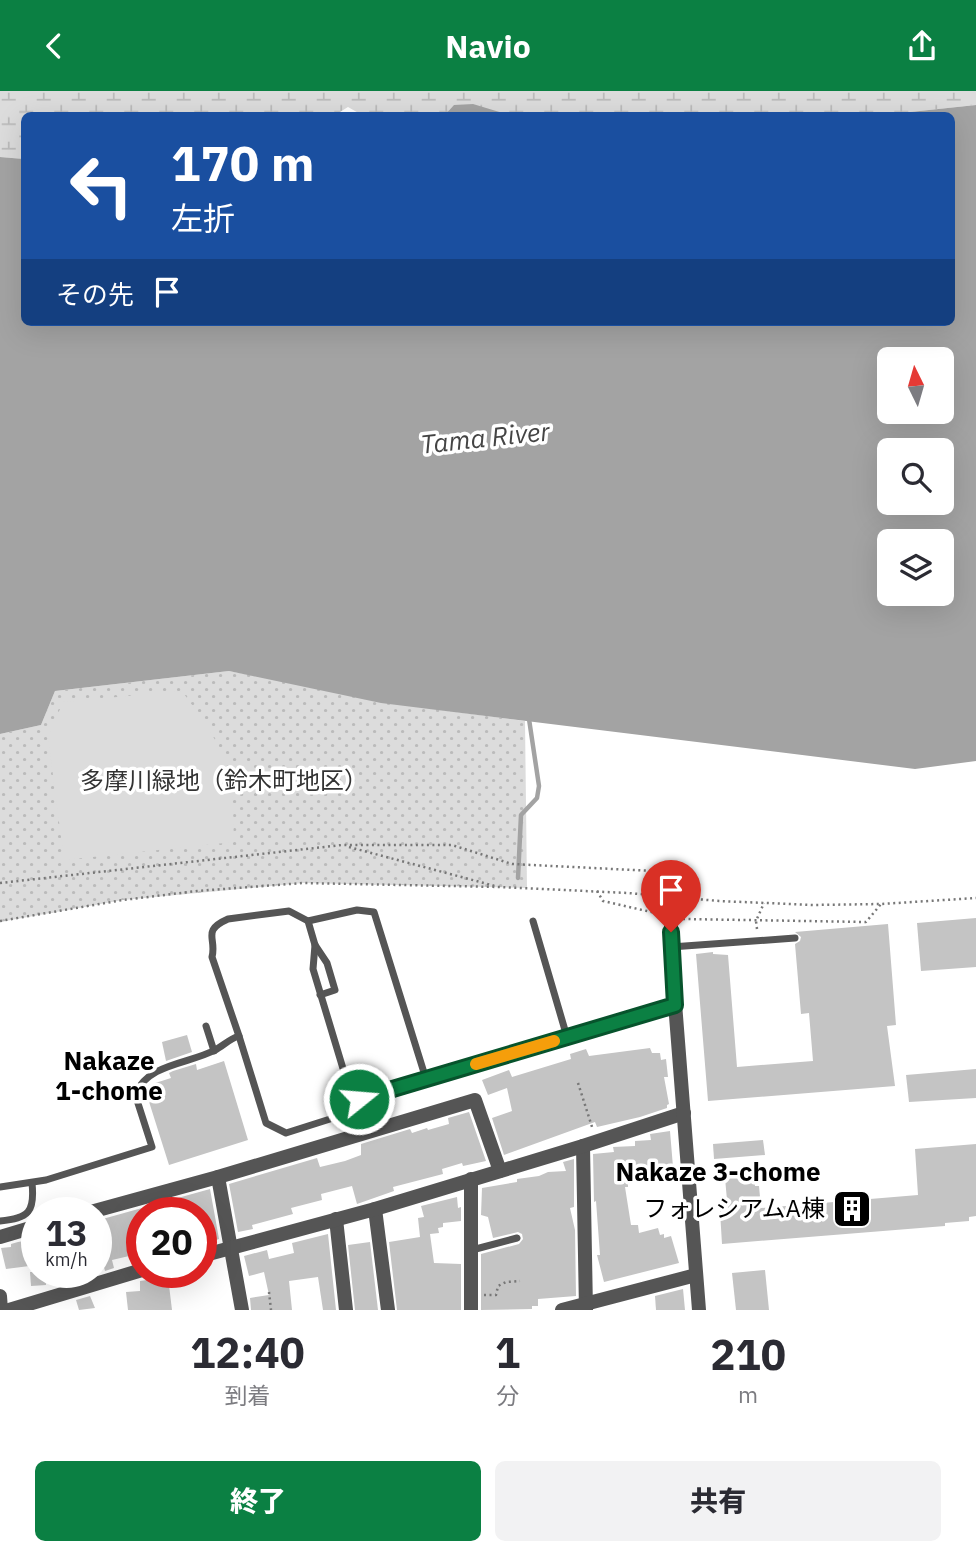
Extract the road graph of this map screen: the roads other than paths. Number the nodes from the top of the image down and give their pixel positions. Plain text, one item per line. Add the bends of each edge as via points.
1 (676, 918) road end
2 (308, 921) junction
3 (533, 921) dead end
4 (795, 938) dead end
5 (315, 944) junction
6 (670, 947) junction
7 (320, 995) junction
8 (675, 1005) junction
9 (206, 1026) dead end
10 (239, 1036) junction
11 (567, 1037) junction
12 (214, 1051) junction
13 (426, 1079) junction
14 (354, 1105) junction
15 (684, 1113) junction
16 (590, 1144) junction
17 (500, 1171) junction
18 (218, 1177) junction
19 (471, 1179) junction
20 (33, 1183) junction
21 (0, 1187) edge
22 (112, 1206) edge
23 (375, 1209) junction
24 (336, 1219) junction
25 (0, 1221) edge
26 (21, 1231) edge
27 (0, 1237) edge
28 (517, 1238) dead end
29 (233, 1248) junction
30 (471, 1250) junction
31 (217, 1252) edge
32 (696, 1275) junction
33 (126, 1276) edge
34 (0, 1296) edge
35 (471, 1303) edge
36 (49, 1304) edge
37 (586, 1307) edge
38 (1, 1310) edge
39 (9, 1310) edge
40 (242, 1310) edge
41 (346, 1310) edge
42 (388, 1310) edge
43 (562, 1310) edge
44 (699, 1310) edge

1 - 6 street
2 - 5 lane
2 - 10 lane via 289,911 280,912 229,919 212,932 212,957
2 - 13 lane via 357,909 374,912
3 - 11 lane
4 - 6 lane
5 - 7 lane via 313,969
5 - 7 lane via 335,990
6 - 8 street
7 - 14 lane
8 - 11 lane
8 - 15 street
9 - 12 lane
10 - 12 lane
10 - 14 lane via 266,1123 286,1133 349,1113
11 - 13 lane
12 - 20 lane via 156,1071 139,1085 135,1094 152,1147
13 - 14 lane via 359,1099
15 - 16 street
15 - 32 street
16 - 17 street
16 - 37 street
17 - 18 street via 475,1100
17 - 19 street
18 - 22 street
18 - 29 street
19 - 23 street
19 - 30 street
20 - 21 lane
20 - 25 lane via 34,1200 28,1213
23 - 24 street
23 - 42 street
24 - 29 street
24 - 41 street
26 - 27 street
28 - 30 lane
29 - 31 street
29 - 40 street
30 - 35 street
32 - 37 street
32 - 44 street
33 - 36 street
34 - 38 street
36 - 39 street
37 - 43 street

